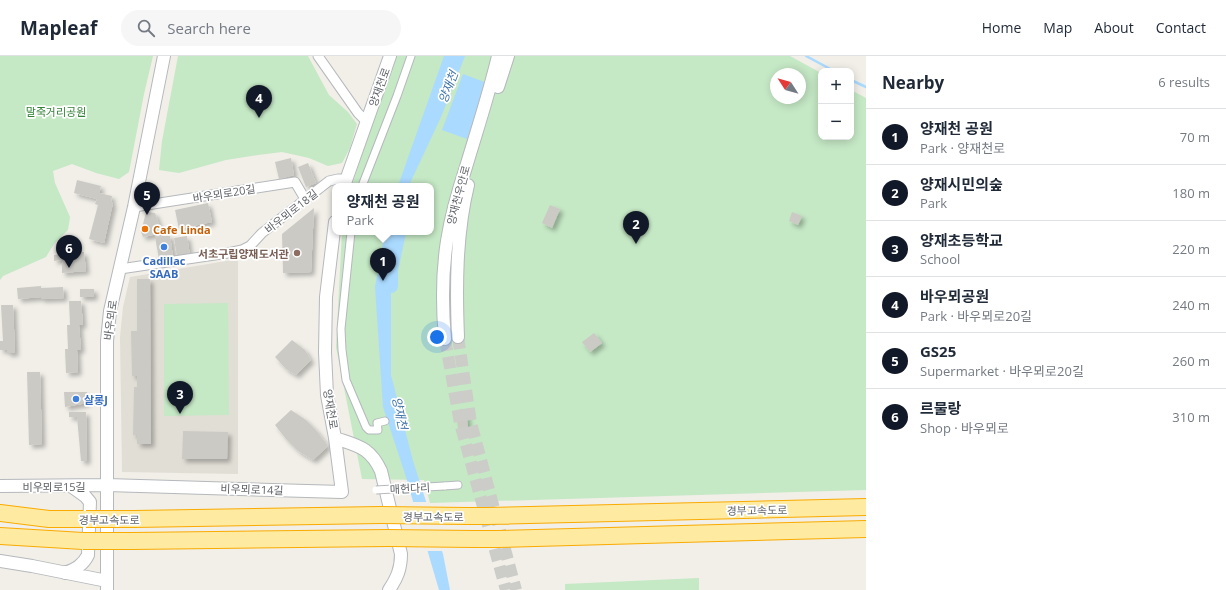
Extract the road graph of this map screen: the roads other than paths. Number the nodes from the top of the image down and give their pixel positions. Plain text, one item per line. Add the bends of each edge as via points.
1 (164, 56) edge
2 (318, 56) edge
3 (411, 56) edge
4 (498, 56) edge
5 (508, 56) edge
6 (388, 58) edge
7 (367, 122) junction
8 (474, 150) junction
9 (345, 183) edge
10 (363, 183) edge
11 (305, 199) junction
12 (134, 207) junction
13 (333, 235) edge
14 (351, 235) edge
15 (120, 269) junction
16 (458, 337) tunnel mouth
17 (445, 339) tunnel mouth
18 (385, 421) dead end
19 (335, 438) junction
20 (107, 485) junction
21 (458, 485) dead end
22 (0, 486) edge
23 (71, 486) junction
24 (376, 490) dead end
25 (866, 507) edge
26 (0, 514) edge
27 (866, 529) edge
28 (0, 536) edge
29 (0, 561) edge
30 (65, 572) junction
31 (107, 586) edge
32 (389, 590) edge

1 - 12 street, 바우뫼로
2 - 7 street
3 - 10 street
4 - 8 street, 양재천우안로
5 - 8 street, 양재천우안로
6 - 7 street, 양재천로
7 - 9 street, 양재천로
8 - 16 street, 양재천우안로 via 457,266
8 - 17 street, 양재천우안로 via 452,214 447,241 443,298
9 - 11 street, 바우뫼로18길 via 338,178 329,181
11 - 12 street, 바우뫼로20길 via 295,182
11 - 15 street, 바우뫼로18길 via 242,250
12 - 15 street, 바우뫼로
13 - 19 street, 양재천로 via 326,297 324,352
14 - 18 street via 341,329 346,380 366,427 369,430 378,430 377,423
15 - 20 street, 바우뫼로 via 110,311 107,341
19 - 20 street, 비우뫼로14길 via 342,492
19 - 32 street, 양재천로 via 362,447 381,471 401,554 399,574
20 - 23 street, 비우뫼로15길
20 - 31 street, 바우뫼로
21 - 24 street, 매헌다리, bridge
22 - 23 street, 비우뫼로15길
23 - 30 street via 90,502 88,555 79,566
25 - 26 highway, 경부고속도로, bridge via 495,516 134,519 48,519
27 - 28 highway, 경부고속도로, bridge via 497,539 83,541
29 - 30 street
30 - 31 street

